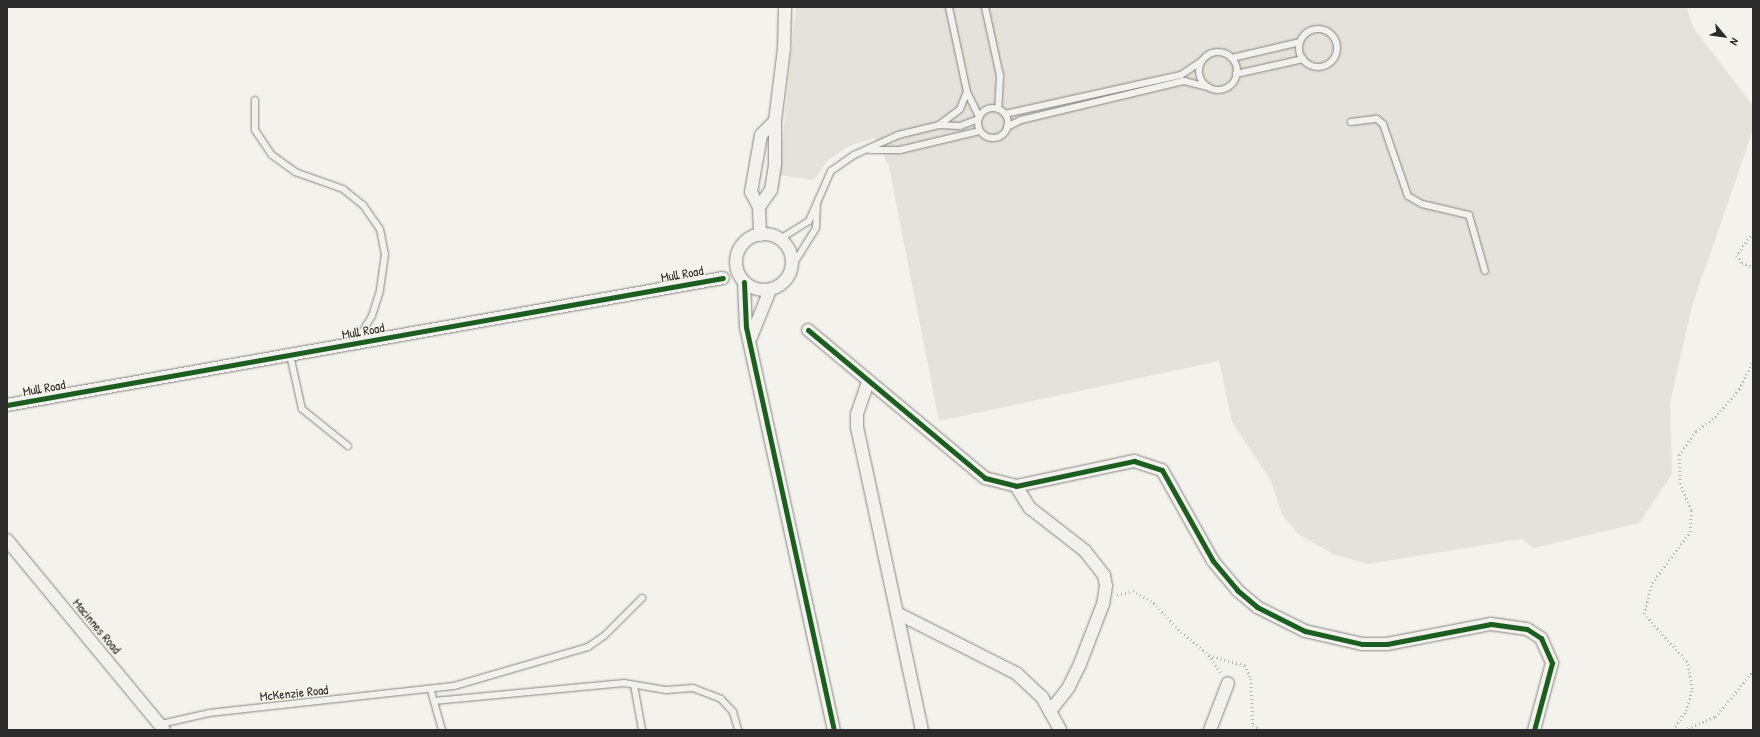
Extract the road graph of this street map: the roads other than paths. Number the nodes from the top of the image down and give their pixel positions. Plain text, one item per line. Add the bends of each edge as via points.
1 (785, 7) edge
2 (949, 7) edge
3 (985, 7) edge
4 (1300, 42) junction
5 (1232, 58) junction
6 (1303, 59) junction
7 (1202, 61) junction
8 (1236, 74) junction
9 (1208, 87) junction
10 (967, 92) junction
11 (255, 100) dead end
12 (998, 109) junction
13 (1005, 114) junction
14 (978, 118) junction
15 (775, 121) junction
16 (1351, 122) dead end
17 (939, 126) junction
18 (1007, 127) junction
19 (980, 131) junction
20 (870, 150) junction
21 (817, 204) junction
22 (759, 207) junction
23 (760, 235) junction
24 (780, 239) junction
25 (791, 268) junction
26 (1485, 271) dead end
27 (723, 278) dead end
28 (744, 282) junction
29 (770, 290) junction
30 (808, 330) dead end
31 (751, 337) junction
32 (355, 344) junction
33 (290, 355) junction
34 (868, 382) junction
35 (7, 405) edge
36 (348, 446) dead end
37 (1016, 486) junction
38 (7, 540) edge
39 (642, 598) dead end
40 (899, 614) junction
41 (1228, 683) road end
42 (634, 685) junction
43 (431, 691) junction
44 (434, 701) junction
45 (1050, 711) junction
46 (163, 727) edge
47 (442, 730) edge
48 (642, 730) edge
49 (738, 730) edge
50 (834, 730) edge
51 (922, 730) edge
52 (1060, 730) edge
53 (1210, 730) edge
54 (1534, 730) edge

1 - 15 street via 784,49
2 - 10 lane
3 - 12 lane via 1000,76
4 - 5 lane
4 - 6 lane
4 - 6 lane via 1307,32 1318,29 1330,34 1336,44 1334,56 1326,64 1315,67
5 - 7 lane via 1214,52
5 - 8 lane
6 - 8 lane
7 - 9 lane via 1199,75
7 - 13 lane via 1176,76
8 - 9 lane via 1227,88
9 - 18 lane via 1184,81 1021,120
10 - 14 lane
10 - 17 lane via 960,109
11 - 32 lane via 255,130 272,155 295,172 343,189 363,205 380,228 385,254 380,291 372,316
12 - 13 lane
12 - 14 lane via 987,109
13 - 18 lane
14 - 17 lane via 954,127
14 - 19 lane
15 - 22 street via 778,136 771,190
15 - 22 street via 761,135 751,192
16 - 26 lane via 1377,119 1384,124 1408,196 1422,204 1469,216
17 - 20 lane via 898,136
18 - 19 lane via 995,138
19 - 20 lane via 900,150
20 - 21 lane via 831,171
21 - 24 lane via 803,228
21 - 25 lane via 816,228
22 - 23 street
23 - 24 street
23 - 28 street via 744,242 736,258
24 - 25 street via 790,252
25 - 29 street via 784,282
27 - 32 street, Mull Road
28 - 29 street via 760,290
28 - 31 street via 744,313
29 - 31 street
30 - 34 street
31 - 50 street
32 - 33 street, Mull Road
33 - 35 street, Mull Road
33 - 36 lane via 302,408
34 - 37 street via 972,470 985,478
34 - 40 street via 857,414 857,427
37 - 45 street via 1030,508 1085,551 1104,575 1104,597 1069,687
37 - 54 street via 1134,461 1155,466 1172,482 1213,561 1237,590 1280,620 1334,640 1387,644 1491,624 1527,629 1548,648 1552,663
38 - 46 street, Macinnes Road
39 - 43 lane, McKenzie Road via 604,636 588,646
40 - 45 street via 1016,673 1034,689
40 - 51 street
41 - 53 street
42 - 44 lane
42 - 48 lane
42 - 49 lane via 705,690 733,712
43 - 44 lane
43 - 46 lane, McKenzie Road via 209,713
44 - 47 lane
45 - 52 street

